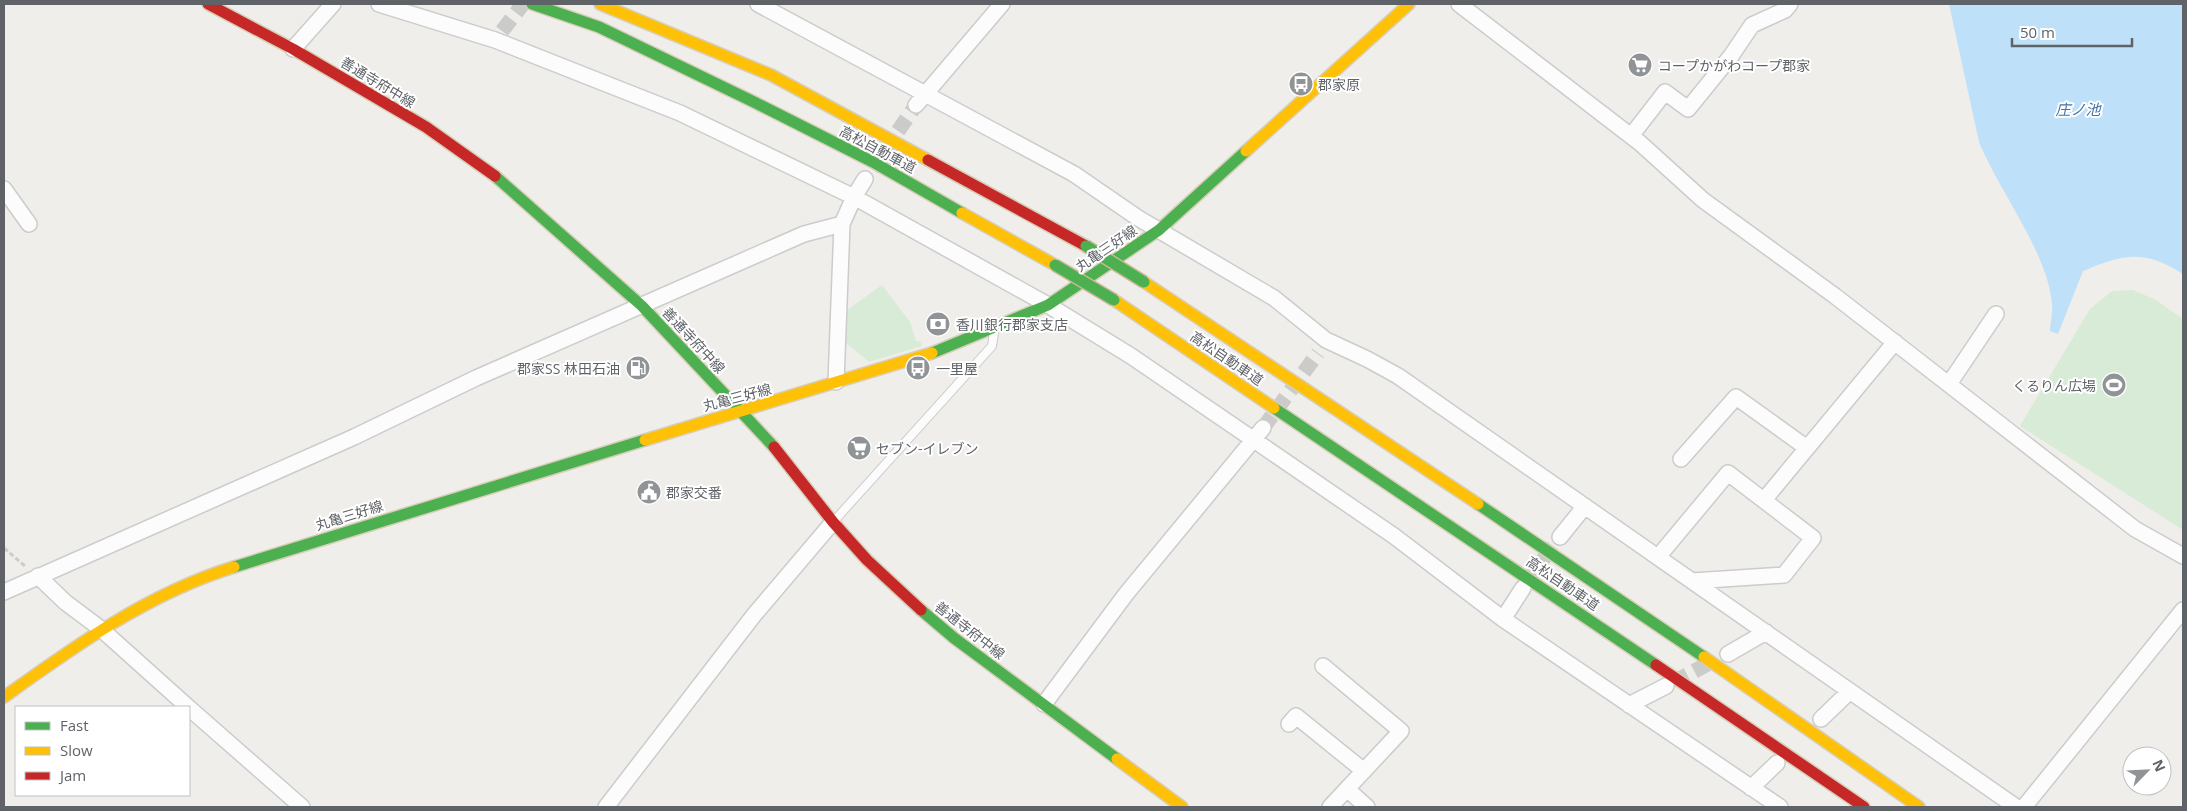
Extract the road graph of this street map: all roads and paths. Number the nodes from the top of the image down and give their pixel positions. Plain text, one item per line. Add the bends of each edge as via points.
1 (208, 4) edge
2 (333, 4) edge
3 (379, 4) edge
4 (532, 4) edge
5 (600, 4) edge
6 (758, 4) edge
7 (1002, 4) edge
8 (1409, 4) edge
9 (1459, 4) edge
10 (1790, 4) edge
11 (293, 50) junction
12 (921, 99) junction
13 (1631, 136) junction
14 (865, 179) tunnel mouth
15 (4, 189) edge
16 (854, 197) junction
17 (29, 224) dead end
18 (842, 224) junction
19 (1159, 230) junction
20 (1048, 304) junction
21 (642, 306) junction
22 (1996, 314) dead end
23 (994, 329) junction
24 (1895, 342) junction
25 (836, 382) junction
26 (1949, 384) junction
27 (741, 411) junction
28 (1258, 434) junction
29 (1807, 448) junction
30 (1682, 459) dead end
31 (1764, 500) junction
32 (1585, 506) junction
33 (833, 522) junction
34 (1560, 537) tunnel mouth
35 (4, 548) edge
36 (2183, 556) edge
37 (1658, 557) junction
38 (38, 576) junction
39 (1692, 581) junction
40 (1523, 588) tunnel mouth
41 (4, 592) edge
42 (2183, 610) edge
43 (1503, 619) junction
44 (101, 629) junction
45 (1766, 632) junction
46 (1728, 654) tunnel mouth
47 (1323, 666) dead end
48 (1666, 686) tunnel mouth
49 (1850, 691) junction
50 (4, 697) edge
51 (1044, 704) junction
52 (1629, 704) junction
53 (186, 706) edge
54 (190, 710) edge
55 (1821, 719) dead end
56 (1289, 724) dead end
57 (1777, 762) dead end
58 (1364, 770) junction
59 (1751, 788) junction
60 (1347, 789) junction
61 (1367, 806) edge
62 (302, 807) edge
63 (606, 807) edge
64 (1182, 807) edge
65 (1330, 807) edge
66 (1780, 807) edge
67 (1864, 807) edge
68 (1919, 807) edge
69 (2016, 807) edge
70 (2024, 807) edge

1 - 11 main road, 善通寺府中線
2 - 11 street
3 - 16 street via 498,35 680,113
4 - 67 main road, 高松自動車道, bridge via 599,27 873,162 1114,300
5 - 68 main road, 高松自動車道, bridge via 771,75 1086,246 1591,579
6 - 12 street
7 - 12 street
8 - 19 main road, 丸亀三好線
9 - 13 street
10 - 13 street via 1785,10 1752,25 1688,109 1665,92
11 - 21 main road, 善通寺府中線 via 426,128 505,183
12 - 19 street via 1074,174
13 - 24 street via 1703,200
14 - 16 street
15 - 17 street
16 - 18 street
16 - 20 street
18 - 21 street via 804,234
18 - 25 street
19 - 20 main road, 丸亀三好線
19 - 32 street via 1274,298 1322,347 1367,359 1398,376
20 - 23 main road, 丸亀三好線
20 - 28 street
21 - 27 main road, 善通寺府中線
21 - 38 street
22 - 26 street
23 - 25 main road, 丸亀三好線 via 915,360
23 - 33 lane via 992,346
24 - 26 street
24 - 29 street
25 - 27 main road, 丸亀三好線
26 - 36 street via 2135,529
27 - 33 main road, 善通寺府中線 via 784,458
27 - 44 main road, 丸亀三好線 via 217,572 181,586
28 - 43 street
28 - 51 street via 1126,594
29 - 30 street via 1736,397
29 - 31 street
31 - 37 street via 1728,473
31 - 39 street via 1813,538 1784,575
32 - 34 street
32 - 37 street
33 - 51 main road, 善通寺府中線 via 867,560 925,614
33 - 63 street via 754,614
35 - 38 path
37 - 39 street
38 - 41 street
38 - 44 street via 65,602
39 - 45 street
40 - 43 street
42 - 70 street
43 - 52 street
44 - 50 main road, 丸亀三好線
44 - 53 street
45 - 46 street
45 - 49 street
47 - 58 street via 1401,732
48 - 52 street
49 - 55 street
49 - 69 street
51 - 64 main road, 善通寺府中線
52 - 59 street
54 - 62 street
56 - 58 street via 1296,716
57 - 59 street
58 - 60 street
59 - 66 street
60 - 61 street
60 - 65 street

